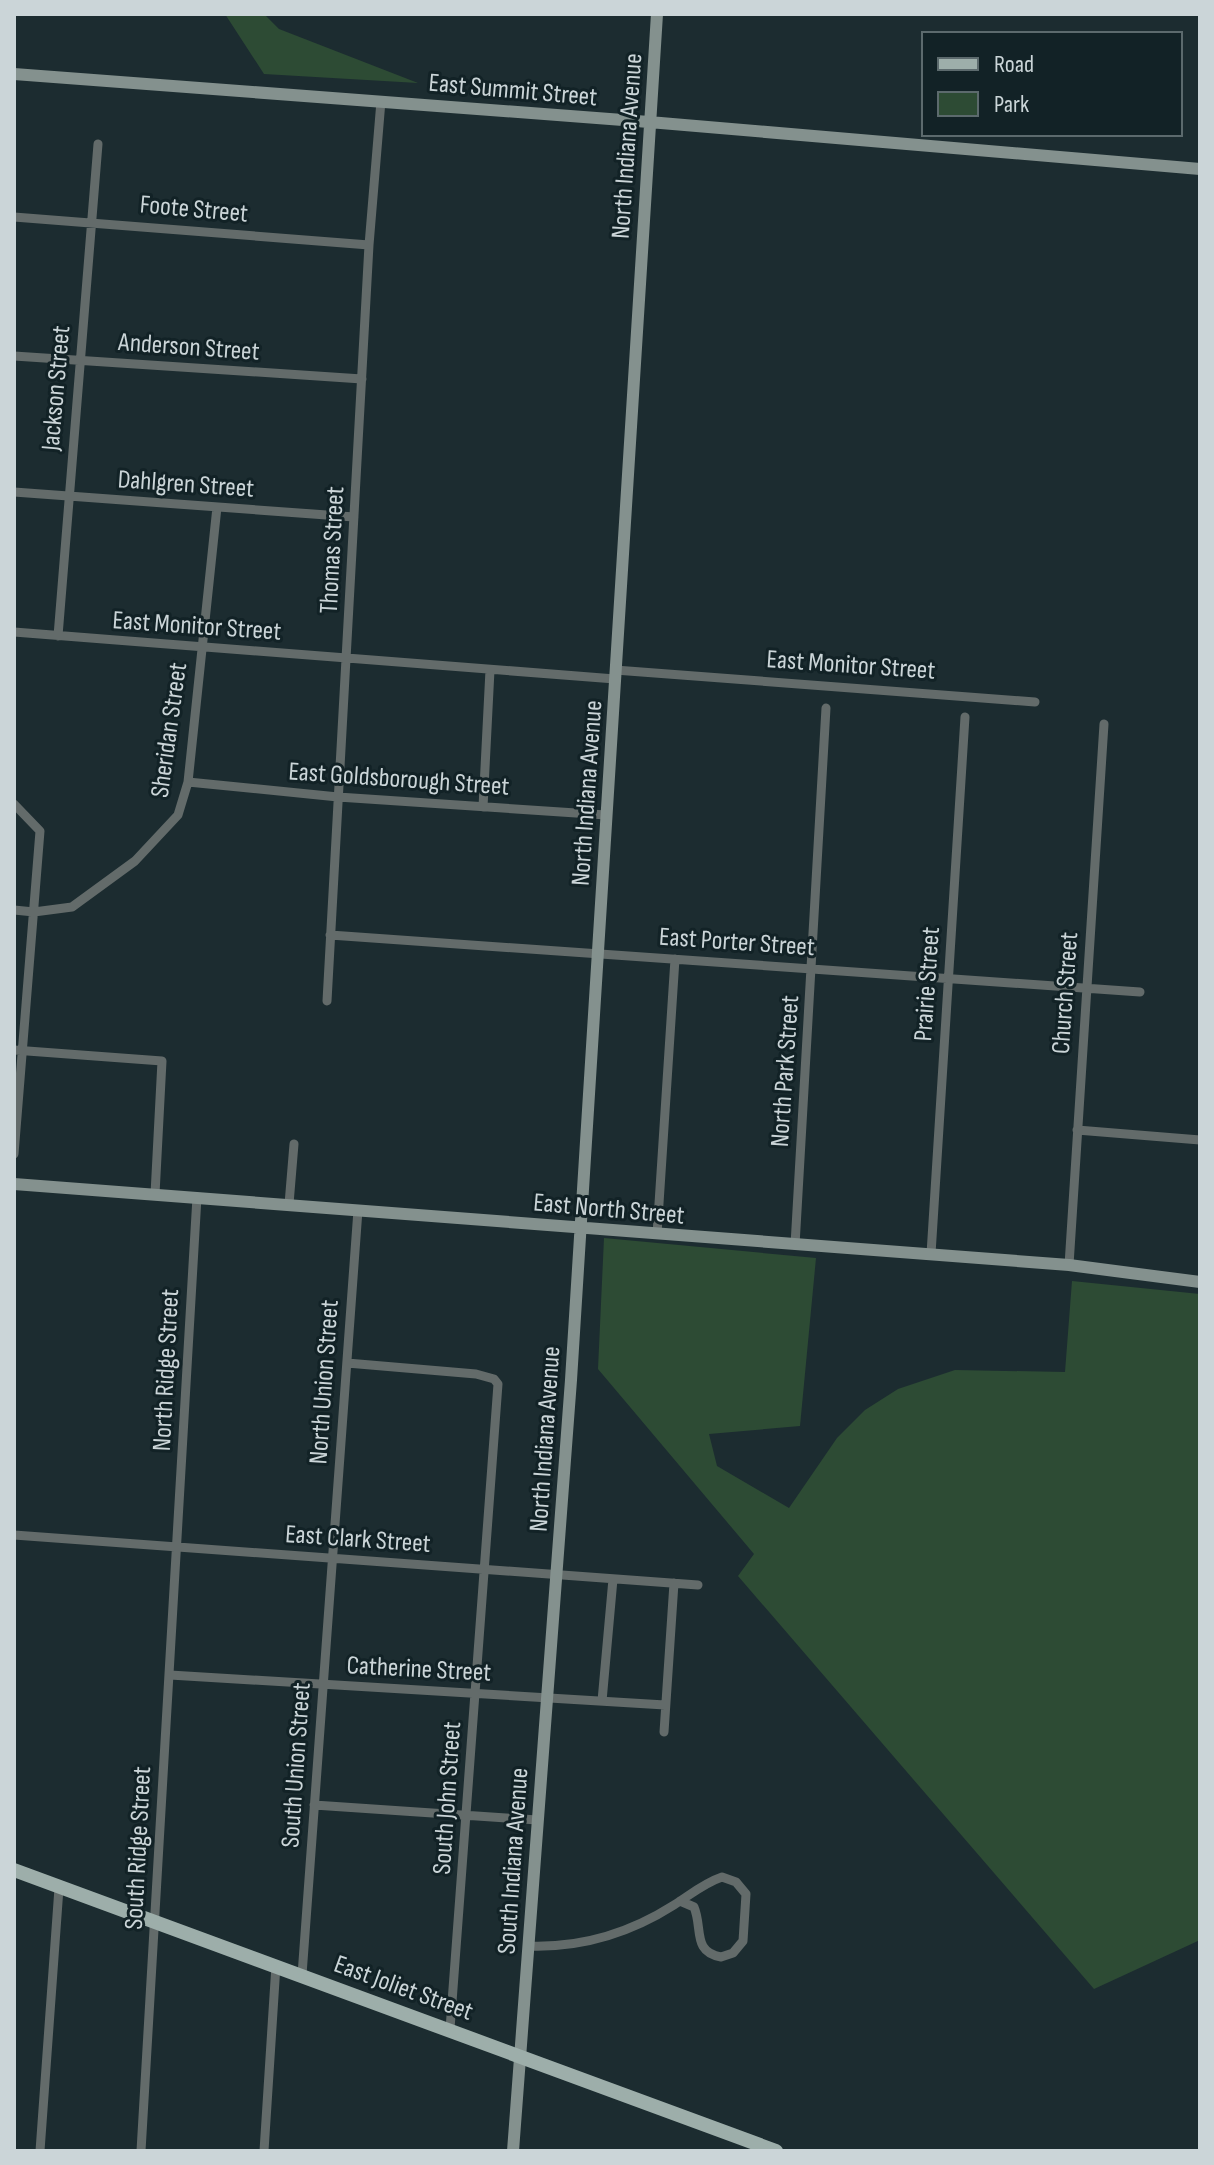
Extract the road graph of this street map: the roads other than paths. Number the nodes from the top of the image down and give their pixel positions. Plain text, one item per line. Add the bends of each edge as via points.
1 (657, 14) edge
2 (14, 74) edge
3 (381, 101) junction
4 (649, 122) junction
5 (98, 144) dead end
6 (1200, 169) edge
7 (14, 217) edge
8 (92, 223) junction
9 (369, 245) junction
10 (14, 356) edge
11 (79, 361) junction
12 (362, 379) junction
13 (14, 492) edge
14 (69, 496) junction
15 (217, 507) junction
16 (354, 517) junction
17 (14, 632) edge
18 (58, 636) junction
19 (200, 647) junction
20 (348, 658) junction
21 (490, 670) junction
22 (615, 675) junction
23 (1035, 702) dead end
24 (826, 708) dead end
25 (965, 717) dead end
26 (1104, 724) dead end
27 (188, 782) junction
28 (338, 797) junction
29 (14, 804) edge
30 (483, 807) junction
31 (606, 815) junction
32 (14, 910) edge
33 (34, 912) junction
34 (330, 935) junction
35 (597, 955) junction
36 (675, 959) junction
37 (812, 969) junction
38 (948, 978) junction
39 (1086, 990) junction
40 (1140, 992) dead end
41 (327, 1001) dead end
42 (18, 1051) edge
43 (1077, 1130) junction
44 (1200, 1140) edge
45 (294, 1144) dead end
46 (14, 1154) edge
47 (14, 1184) edge
48 (155, 1194) junction
49 (197, 1197) junction
50 (289, 1204) junction
51 (358, 1210) junction
52 (580, 1228) junction
53 (657, 1234) junction
54 (795, 1245) junction
55 (931, 1254) junction
56 (1069, 1265) junction
57 (1200, 1282) edge
58 (347, 1363) junction
59 (14, 1535) edge
60 (176, 1547) junction
61 (332, 1558) junction
62 (484, 1569) junction
63 (556, 1575) junction
64 (613, 1579) junction
65 (674, 1583) junction
66 (698, 1585) dead end
67 (170, 1675) junction
68 (323, 1684) junction
69 (476, 1693) junction
70 (547, 1697) junction
71 (602, 1701) junction
72 (665, 1705) junction
73 (664, 1732) dead end
74 (314, 1805) junction
75 (466, 1816) junction
76 (537, 1820) junction
77 (14, 1870) edge
78 (59, 1888) junction
79 (680, 1901) junction
80 (155, 1921) junction
81 (528, 1946) junction
82 (276, 1965) junction
83 (302, 1975) junction
84 (450, 2029) junction
85 (520, 2056) junction
86 (40, 2151) edge
87 (141, 2151) edge
88 (264, 2151) edge
89 (513, 2151) edge
90 (776, 2151) edge

1 - 4 street, North Indiana Avenue
2 - 3 street, East Summit Street
3 - 4 street, East Summit Street
3 - 9 street, Thomas Street
4 - 6 street, East Summit Street
4 - 22 street, North Indiana Avenue
5 - 8 street, Jackson Street
7 - 8 street, Foote Street
8 - 9 street, Foote Street
8 - 11 street, Jackson Street
9 - 12 street, Thomas Street
10 - 11 street, Anderson Street
11 - 12 street, Anderson Street
11 - 14 street, Jackson Street
12 - 16 street, Thomas Street
13 - 14 street, Dahlgren Street
14 - 15 street, Dahlgren Street
14 - 18 street, Jackson Street
15 - 16 street, Dahlgren Street
15 - 19 street, Sheridan Street
16 - 20 street, Thomas Street
17 - 18 street, East Monitor Street
18 - 19 street, East Monitor Street
19 - 20 street, East Monitor Street
19 - 27 street, Sheridan Street
20 - 21 street, East Monitor Street
20 - 28 street, Thomas Street
21 - 22 street, East Monitor Street
21 - 30 street
22 - 23 street, East Monitor Street
22 - 31 street, North Indiana Avenue
24 - 37 street, North Park Street
25 - 38 street, Prairie Street
26 - 39 street, Church Street
27 - 28 street, East Goldsborough Street
27 - 33 street, Sheridan Street via 178,815 135,861 72,907
28 - 30 street, East Goldsborough Street
28 - 34 street, Thomas Street
29 - 33 street via 40,831
30 - 31 street, East Goldsborough Street
31 - 35 street, North Indiana Avenue
32 - 33 street
33 - 42 street
34 - 35 street, East Porter Street
34 - 41 street, Thomas Street
35 - 36 street, East Porter Street
35 - 52 street, North Indiana Avenue
36 - 37 street, East Porter Street
36 - 53 street
37 - 38 street, East Porter Street
37 - 54 street, North Park Street
38 - 39 street, East Porter Street
38 - 55 street, Prairie Street
39 - 40 street, East Porter Street
39 - 43 street, Church Street
42 - 46 street
42 - 48 street via 162,1061
43 - 44 street
43 - 56 street, Church Street
45 - 50 street
47 - 48 street, East North Street
48 - 49 street, East North Street
49 - 50 street, East North Street
49 - 60 street, North Ridge Street
50 - 51 street, East North Street
51 - 52 street, East North Street
51 - 58 street, North Union Street
52 - 53 street, East North Street
52 - 63 street, North Indiana Avenue
53 - 54 street, East North Street
54 - 55 street, East North Street
55 - 56 street, East North Street
56 - 57 street, East North Street
58 - 61 street, North Union Street
58 - 62 street, South John Street via 494,1379
59 - 60 street, East Clark Street
60 - 61 street, East Clark Street
60 - 67 street, South Ridge Street
61 - 62 street, East Clark Street
61 - 68 street, South Union Street
62 - 63 street, East Clark Street
62 - 69 street, South John Street
63 - 64 street, East Clark Street
63 - 70 street, South Indiana Avenue
64 - 65 street, East Clark Street
64 - 71 street
65 - 66 street, East Clark Street
65 - 72 street
67 - 68 street, Catherine Street
67 - 80 street, South Ridge Street
68 - 69 street, Catherine Street
68 - 74 street, South Union Street
69 - 70 street, Catherine Street
69 - 75 street, South John Street
70 - 71 street, Catherine Street
70 - 76 street, South Indiana Avenue
71 - 72 street, Catherine Street
72 - 73 street
74 - 75 street
74 - 83 street, South Union Street
75 - 76 street
75 - 84 street, South John Street
76 - 81 street, South Indiana Avenue
77 - 78 main road, East Joliet Street
78 - 80 main road, East Joliet Street
78 - 86 street
79 - 79 street via 722,1877 736,1882 747,1902 739,1948 721,1957 706,1952 694,1907
79 - 81 street via 604,1938 560,1947
80 - 82 main road, East Joliet Street
80 - 87 street, South Ridge Street
81 - 85 street, South Indiana Avenue
82 - 83 main road, East Joliet Street
82 - 88 street
83 - 84 main road, East Joliet Street
84 - 85 main road, East Joliet Street
85 - 89 street, South Indiana Avenue
85 - 90 main road, East Joliet Street

